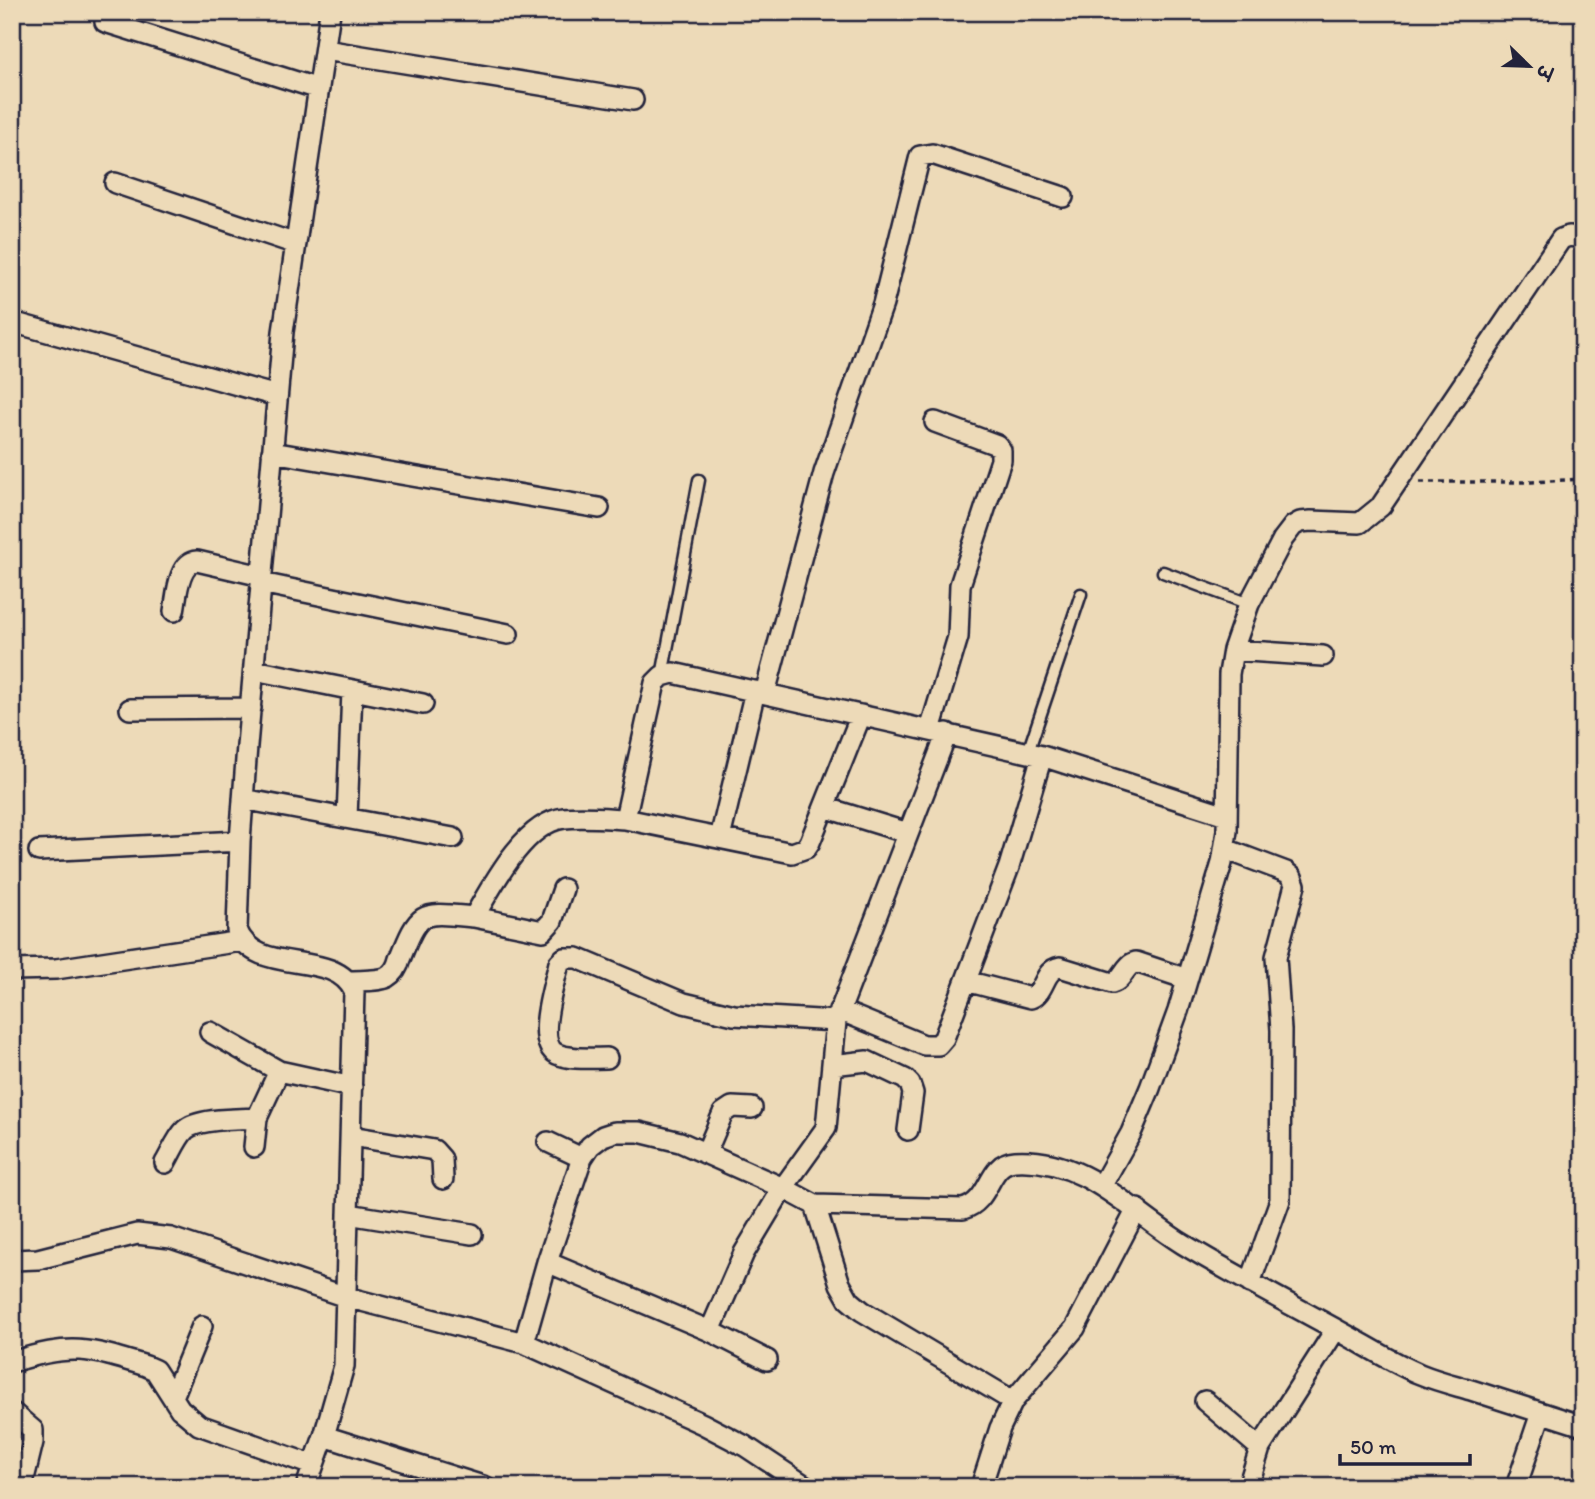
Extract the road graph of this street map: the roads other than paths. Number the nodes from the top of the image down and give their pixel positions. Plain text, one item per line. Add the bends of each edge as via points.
1 (330, 12) edge
2 (105, 22) dead end
3 (325, 50) junction
4 (319, 89) junction
5 (633, 100) dead end
6 (115, 183) dead end
7 (1063, 197) dead end
8 (1583, 238) edge
9 (296, 244) junction
10 (12, 322) edge
11 (277, 396) junction
12 (935, 422) dead end
13 (272, 452) junction
14 (699, 480) dead end
15 (599, 508) dead end
16 (1163, 572) dead end
17 (261, 580) junction
18 (1081, 594) dead end
19 (1250, 604) junction
20 (174, 611) dead end
21 (508, 634) dead end
22 (1233, 650) junction
23 (1323, 656) dead end
24 (254, 670) junction
25 (662, 676) junction
26 (352, 690) junction
27 (760, 692) junction
28 (423, 704) dead end
29 (251, 708) junction
30 (130, 709) dead end
31 (861, 715) junction
32 (938, 732) junction
33 (1035, 754) junction
34 (243, 799) junction
35 (824, 807) junction
36 (1226, 815) junction
37 (347, 818) junction
38 (625, 819) junction
39 (908, 833) junction
40 (453, 838) dead end
41 (720, 838) junction
42 (240, 841) junction
43 (1225, 849) junction
44 (39, 851) dead end
45 (563, 889) dead end
46 (474, 918) junction
47 (242, 941) junction
48 (12, 970) edge
49 (1187, 979) junction
50 (349, 981) junction
51 (966, 981) junction
52 (837, 1015) junction
53 (210, 1032) dead end
54 (607, 1058) dead end
55 (832, 1065) junction
56 (279, 1071) junction
57 (352, 1087) junction
58 (751, 1108) dead end
59 (257, 1118) junction
60 (908, 1130) dead end
61 (351, 1136) junction
62 (548, 1142) dead end
63 (254, 1147) dead end
64 (706, 1153) junction
65 (582, 1158) junction
66 (165, 1163) dead end
67 (443, 1179) dead end
68 (1102, 1185) junction
69 (783, 1188) junction
70 (815, 1205) junction
71 (1137, 1209) junction
72 (348, 1213) junction
73 (472, 1234) dead end
74 (12, 1260) edge
75 (547, 1262) junction
76 (1250, 1283) junction
77 (346, 1297) junction
78 (202, 1326) dead end
79 (1336, 1329) junction
80 (710, 1331) junction
81 (524, 1343) junction
82 (767, 1360) dead end
83 (12, 1362) edge
84 (173, 1397) junction
85 (1013, 1401) junction
86 (1205, 1402) dead end
87 (12, 1412) edge
88 (1541, 1413) junction
89 (1583, 1426) edge
90 (324, 1436) junction
91 (1260, 1448) junction
92 (312, 1465) junction
93 (986, 1485) edge
94 (22, 1487) edge
95 (306, 1487) edge
96 (486, 1487) edge
97 (807, 1487) edge
98 (1248, 1487) edge
99 (1516, 1487) edge

1 - 3 street
2 - 4 street
3 - 4 street
3 - 5 street
4 - 9 street
6 - 9 street
7 - 27 street via 932,154 920,156 883,304 824,474
8 - 19 street via 1562,239 1381,506 1360,523 1311,521 1293,526
9 - 11 street
10 - 11 street
11 - 13 street
12 - 32 street via 997,445 1002,460 960,585 958,637
13 - 15 street
13 - 17 street
14 - 25 lane
16 - 19 lane
17 - 20 street via 191,561 185,566
17 - 21 street
17 - 24 street
18 - 33 lane
19 - 22 street
22 - 23 street
22 - 36 street via 1227,706
24 - 26 street
24 - 29 street
25 - 27 street via 673,673
25 - 38 street via 651,698
26 - 28 street
26 - 37 street
27 - 31 street
27 - 41 street
29 - 30 street
29 - 34 street
31 - 32 street
31 - 35 street
32 - 33 street
32 - 39 street
33 - 36 street
33 - 51 street via 1009,867
34 - 37 street
34 - 42 street
35 - 39 street
35 - 41 street via 810,842 799,852
36 - 43 street
37 - 40 street
38 - 41 street
38 - 46 street via 547,822 506,864
39 - 52 street
42 - 44 street
42 - 47 street via 237,930
43 - 49 street
43 - 76 street via 1286,872 1295,885 1276,957 1281,1030 1279,1199
45 - 46 street via 552,921 543,931
46 - 50 street via 428,915 419,919 390,976
47 - 48 street via 56,969
47 - 50 street via 264,955 338,972
49 - 51 street via 1136,961 1112,983 1054,968 1031,998
49 - 68 street via 1139,1113
50 - 57 street via 355,1002
51 - 52 street via 944,1038 931,1047
52 - 54 street via 734,1014 708,1009 577,958 564,958 559,963 546,1024 550,1048 563,1056
52 - 55 street
53 - 56 street
55 - 60 street via 867,1061 905,1079 913,1093
55 - 69 street via 826,1128
56 - 57 street
56 - 59 street
57 - 61 street
58 - 64 street via 732,1107 723,1113
59 - 63 street
59 - 66 street via 189,1126
61 - 67 street via 434,1150 442,1158
61 - 72 street
62 - 65 street
64 - 65 street via 655,1134 615,1132 597,1141
64 - 69 street
65 - 75 street
68 - 70 street via 1068,1169 1012,1161 993,1174 974,1206 963,1209
68 - 71 street
69 - 70 street
69 - 80 street via 744,1253
70 - 85 street via 849,1300
71 - 76 street via 1180,1242
71 - 85 street via 1075,1328
72 - 73 street
72 - 77 street
74 - 77 street via 38,1259 150,1234
75 - 80 street
75 - 81 street
76 - 79 street
77 - 81 street
77 - 90 street via 344,1366
78 - 84 street
79 - 88 street via 1420,1374
79 - 91 street
80 - 82 street
81 - 97 street via 703,1424
83 - 84 street via 66,1348 100,1352 155,1370
84 - 92 street via 199,1425
85 - 93 street via 1000,1428
86 - 91 street
87 - 94 street via 33,1430
88 - 89 street
88 - 99 street
90 - 92 street
90 - 96 street
91 - 98 street
92 - 95 street

